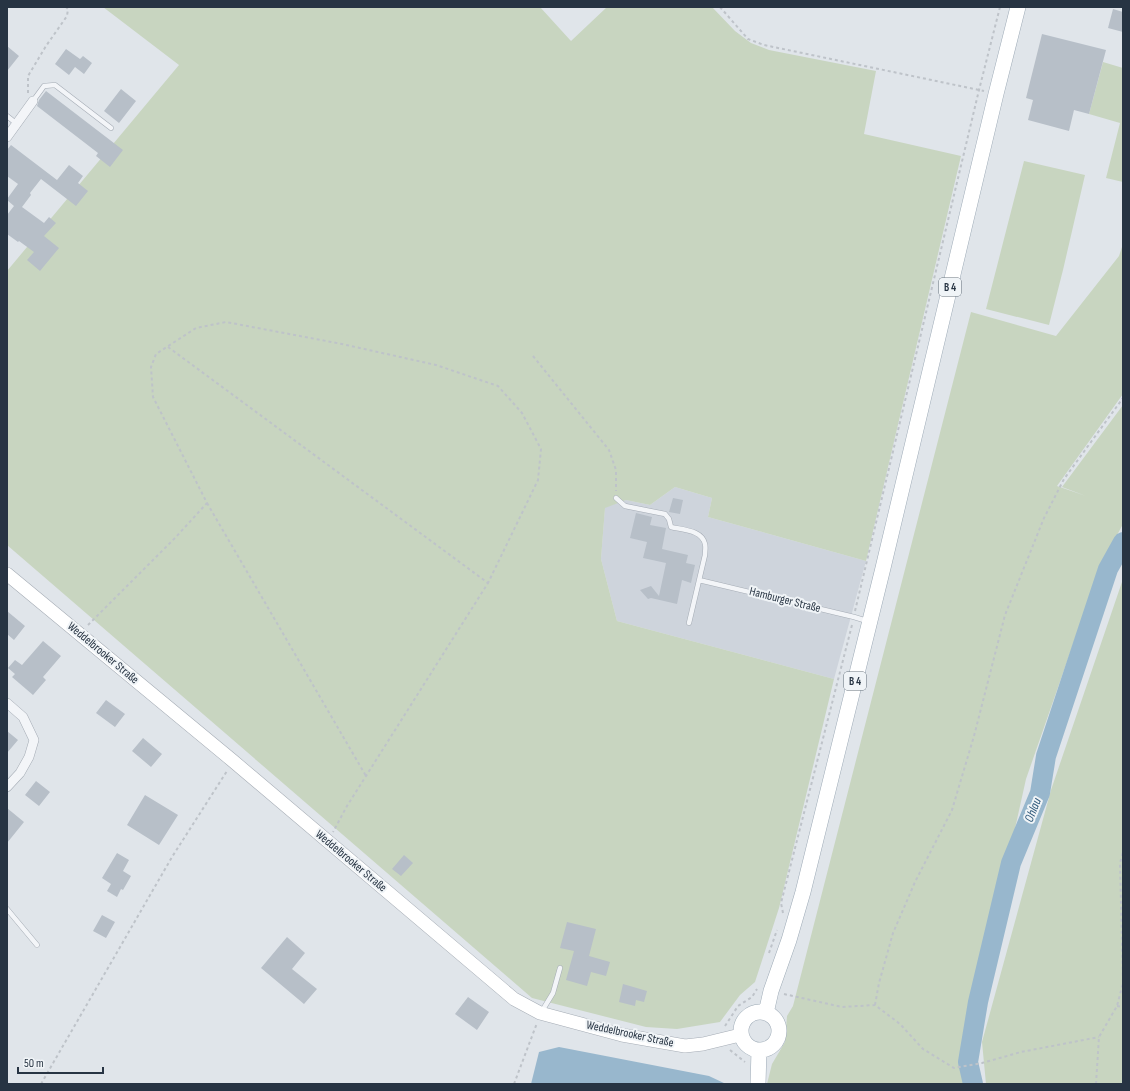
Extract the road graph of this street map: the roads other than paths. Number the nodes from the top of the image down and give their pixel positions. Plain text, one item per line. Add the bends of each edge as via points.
1 (1018, 7) edge
2 (30, 97) joint
3 (7, 116) edge
4 (17, 124) junction
5 (111, 128) dead end
6 (7, 137) edge
7 (616, 498) road end
8 (7, 574) edge
9 (699, 580) junction
10 (869, 622) junction
11 (689, 623) dead end
12 (7, 703) edge
13 (7, 787) edge
14 (7, 909) edge
15 (37, 945) dead end
16 (560, 968) dead end
17 (540, 1013) junction
18 (766, 1013) junction
19 (740, 1035) junction
20 (760, 1050) junction
21 (758, 1084) edge

1 - 10 main road, B 4
2 - 4 street
2 - 5 lane via 44,86 55,85
3 - 4 lane
4 - 6 street
7 - 9 lane via 625,506 665,514 671,527 702,537 705,555
8 - 17 street, Weddelbrooker Straße via 514,999
9 - 10 lane, Hamburger Straße
9 - 11 lane
10 - 18 main road, B 4 via 803,892 788,940 765,987
12 - 13 street via 23,717 34,740 20,773
14 - 15 lane
16 - 17 lane via 553,993
17 - 19 street, Weddelbrooker Straße via 622,1034 685,1046
18 - 19 main road via 748,1016 741,1026
18 - 20 main road via 775,1020 779,1031 771,1047
19 - 20 main road via 748,1047
20 - 21 main road

